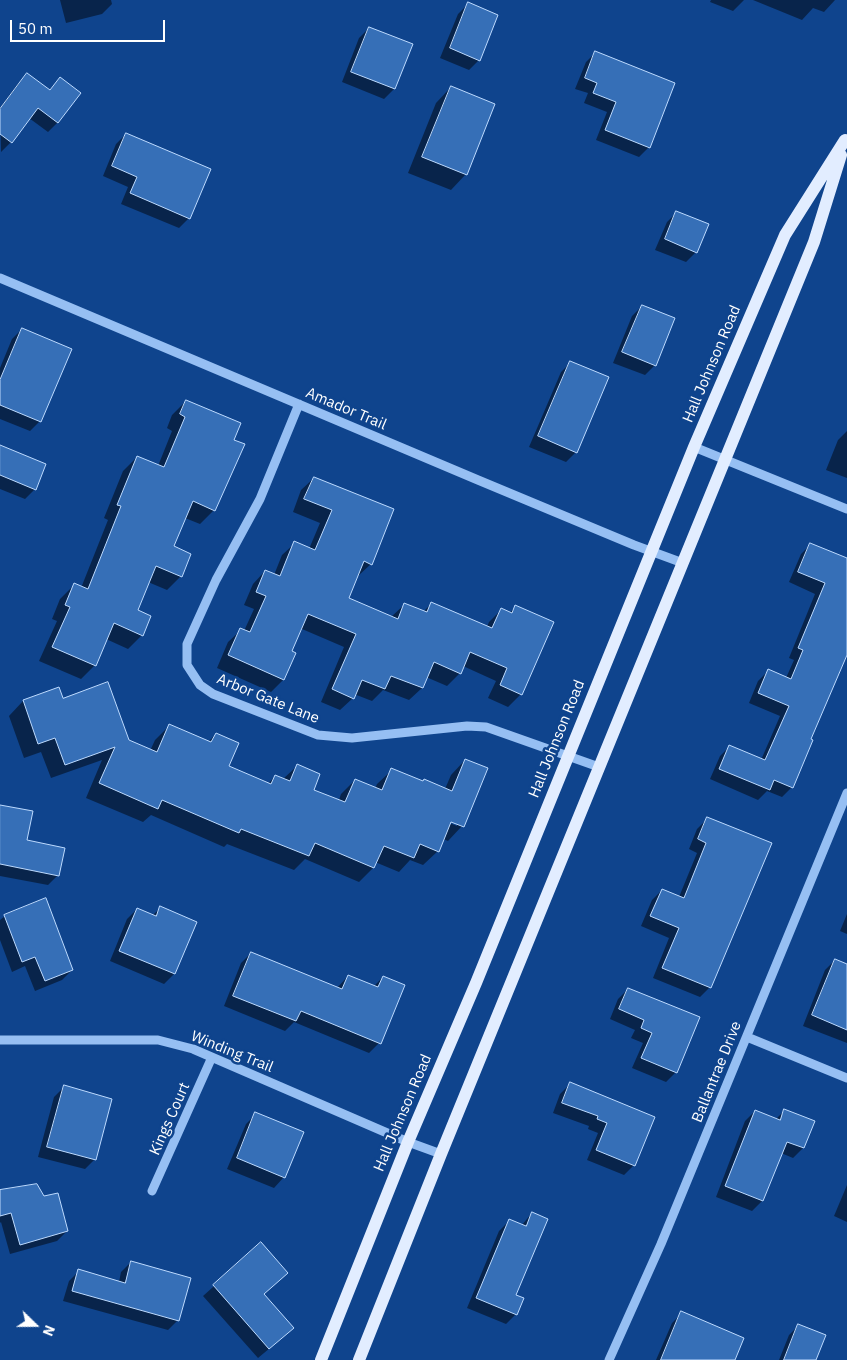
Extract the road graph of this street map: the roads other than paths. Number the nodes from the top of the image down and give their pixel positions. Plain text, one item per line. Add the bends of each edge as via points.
1 (846, 138) edge
2 (0, 278) edge
3 (299, 404) junction
4 (694, 447) junction
5 (725, 460) junction
6 (847, 509) edge
7 (651, 551) junction
8 (683, 563) junction
9 (568, 756) junction
10 (599, 767) junction
11 (847, 793) edge
12 (747, 1037) junction
13 (0, 1040) edge
14 (212, 1057) junction
15 (847, 1078) edge
16 (408, 1142) junction
17 (441, 1154) junction
18 (152, 1191) dead end
19 (321, 1360) edge
20 (358, 1360) edge
21 (609, 1360) edge

1 - 4 main road, Hall Johnson Road via 785,235
1 - 5 main road, Hall Johnson Road via 814,242
2 - 3 street, Amador Trail
3 - 7 street, Amador Trail
3 - 9 street, Arbor Gate Lane via 260,499 216,580 187,644 187,665 193,676 213,694 318,735 352,738 467,726 486,727
4 - 5 street
4 - 7 main road, Hall Johnson Road
5 - 6 street
5 - 8 main road, Hall Johnson Road
7 - 8 street, Amador Trail
7 - 9 main road, Hall Johnson Road
8 - 10 main road, Hall Johnson Road
9 - 10 street, Arbor Gate Lane
9 - 16 main road, Hall Johnson Road
10 - 17 main road, Hall Johnson Road
11 - 12 street, Ballantrae Drive
12 - 15 street
12 - 21 street, Ballantrae Drive
13 - 14 street, Winding Trail via 158,1040
14 - 16 street, Winding Trail
14 - 18 street, Kings Court
16 - 17 street, Winding Trail
16 - 19 main road, Hall Johnson Road
17 - 20 main road, Hall Johnson Road

